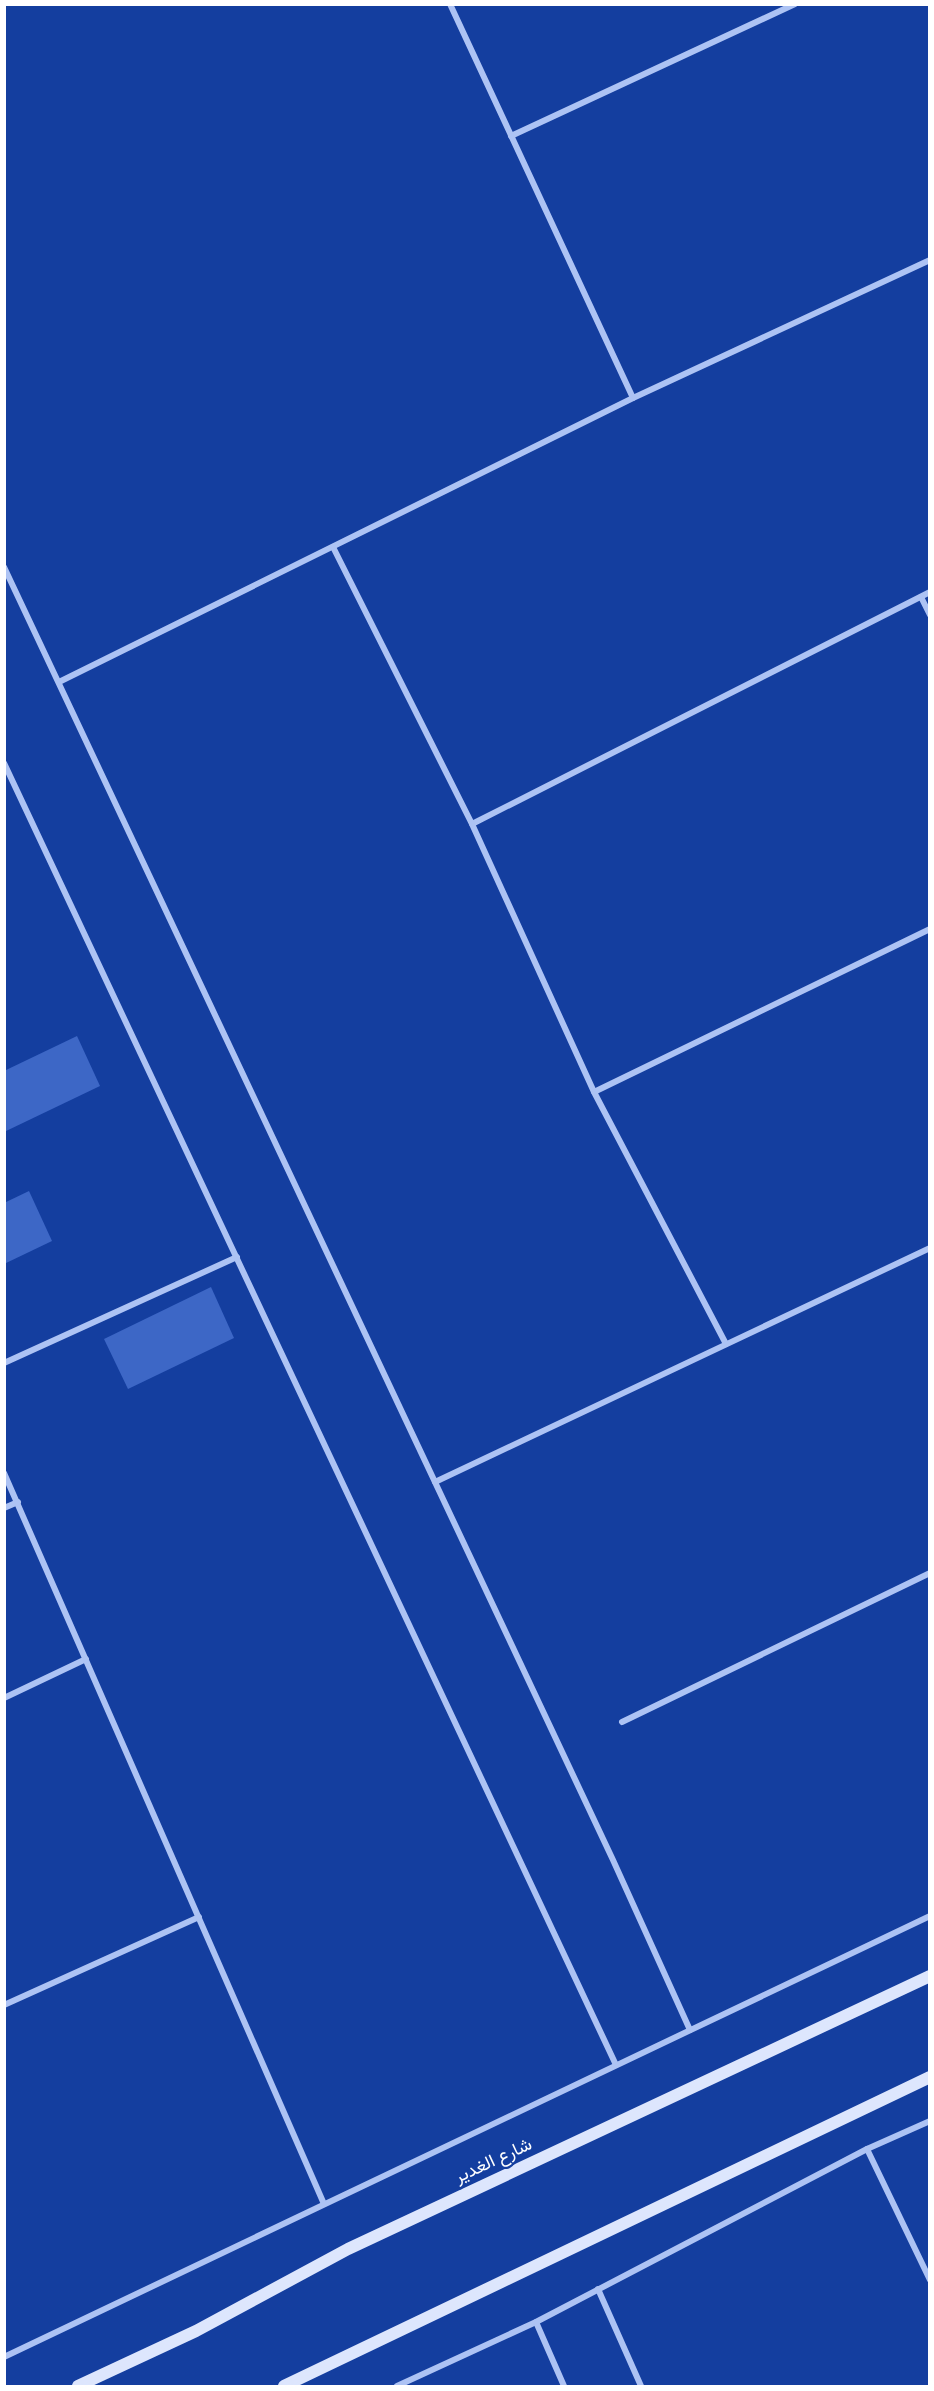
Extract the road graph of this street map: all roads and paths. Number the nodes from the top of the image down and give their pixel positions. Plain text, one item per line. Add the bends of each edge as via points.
1 (450, 4) edge
2 (795, 4) edge
3 (511, 136) junction
4 (930, 260) edge
5 (633, 398) junction
6 (333, 547) junction
7 (4, 567) edge
8 (930, 592) edge
9 (921, 597) junction
10 (930, 615) edge
11 (59, 682) junction
12 (4, 763) edge
13 (472, 824) junction
14 (930, 929) edge
15 (594, 1092) junction
16 (930, 1248) edge
17 (237, 1257) junction
18 (726, 1344) junction
19 (4, 1363) edge
20 (4, 1473) edge
21 (435, 1482) junction
22 (18, 1502) junction
23 (4, 1508) edge
24 (930, 1573) edge
25 (86, 1659) junction
26 (4, 1698) edge
27 (622, 1722) dead end
28 (930, 1916) edge
29 (199, 1917) junction
30 (930, 1976) edge
31 (4, 2005) edge
32 (690, 2030) junction
33 (616, 2065) junction
34 (930, 2077) edge
35 (930, 2121) edge
36 (867, 2149) junction
37 (324, 2204) junction
38 (930, 2280) edge
39 (598, 2289) junction
40 (536, 2322) junction
41 (4, 2356) edge
42 (78, 2386) edge
43 (284, 2386) edge
44 (397, 2386) edge
45 (564, 2386) edge
46 (641, 2386) edge

1 - 3 street
2 - 3 street
3 - 5 street
4 - 5 street
5 - 6 street
6 - 11 street
6 - 13 street
7 - 11 street
8 - 9 street
9 - 10 street
9 - 13 street
11 - 21 street
12 - 17 street
13 - 15 street
14 - 15 street
15 - 18 street
16 - 18 street
17 - 19 street
17 - 33 street
18 - 21 street
20 - 22 street
21 - 32 street
22 - 23 street
22 - 25 street
24 - 27 street
25 - 26 street
25 - 29 street
28 - 32 street
29 - 31 street
29 - 37 street
30 - 42 street, شارع الغدير via 348,2249 196,2331
32 - 33 street
33 - 37 street
34 - 43 street
35 - 36 street
36 - 38 street
36 - 39 street
37 - 41 street
39 - 40 street
39 - 46 street
40 - 44 street
40 - 45 street

